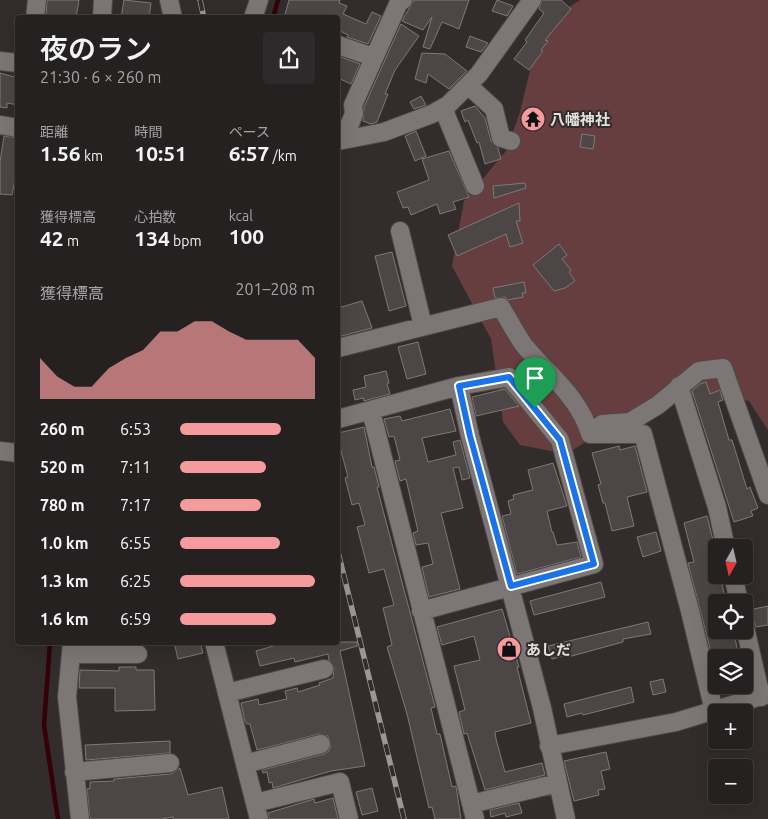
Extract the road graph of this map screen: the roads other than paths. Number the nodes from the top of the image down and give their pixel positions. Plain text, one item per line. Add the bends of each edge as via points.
1 (37, 0) edge
2 (103, 0) edge
3 (169, 0) edge
4 (259, 0) edge
5 (403, 0) edge
6 (532, 0) edge
7 (35, 15) edge
8 (102, 15) edge
9 (172, 15) edge
10 (254, 15) edge
11 (340, 45) edge
12 (373, 57) junction
13 (0, 61) edge
14 (15, 63) edge
15 (469, 86) junction
16 (443, 108) junction
17 (0, 125) edge
18 (15, 128) edge
19 (340, 141) edge
20 (511, 141) dead end
21 (475, 186) dead end
22 (400, 231) dead end
23 (423, 326) junction
24 (340, 347) edge
25 (459, 386) junction
26 (679, 386) junction
27 (371, 411) junction
28 (340, 419) edge
29 (587, 422) junction
30 (0, 451) edge
31 (15, 454) edge
32 (768, 495) edge
33 (724, 539) edge
34 (511, 586) junction
35 (422, 611) junction
36 (748, 639) edge
37 (215, 645) edge
38 (72, 648) edge
39 (138, 654) dead end
40 (324, 669) dead end
41 (227, 693) junction
42 (764, 696) edge
43 (712, 704) edge
44 (739, 704) edge
45 (708, 714) edge
46 (321, 744) dead end
47 (550, 746) junction
48 (170, 763) dead end
49 (245, 764) junction
50 (74, 772) junction
51 (558, 783) junction
52 (257, 811) edge
53 (473, 812) edge
54 (80, 819) edge
55 (349, 819) edge
56 (566, 819) edge

1 - 7 street
2 - 8 street
3 - 9 street
4 - 10 street
5 - 12 street
6 - 15 street
11 - 12 street
12 - 19 street via 353,105 354,114
13 - 14 street
15 - 16 street
15 - 20 street via 494,109 500,138
16 - 19 street via 384,132
16 - 21 street
17 - 18 street
22 - 23 street
23 - 24 street
23 - 29 street via 501,307 523,344 574,400
25 - 27 street
25 - 34 street
25 - 34 street via 509,377 560,440 594,564
26 - 29 street via 658,405 630,422 608,425
26 - 32 street via 699,371 722,368
26 - 33 street
27 - 28 street
27 - 35 street
29 - 43 street via 590,434 643,434
30 - 31 street
34 - 35 street
34 - 47 street
35 - 53 street
36 - 42 street
37 - 41 street
38 - 39 street
38 - 50 street via 67,697
40 - 41 street
41 - 49 street
42 - 44 street
45 - 47 street
46 - 49 street
47 - 51 street
48 - 50 street
49 - 52 street
50 - 54 street
51 - 53 street
51 - 56 street
52 - 55 street via 340,782

